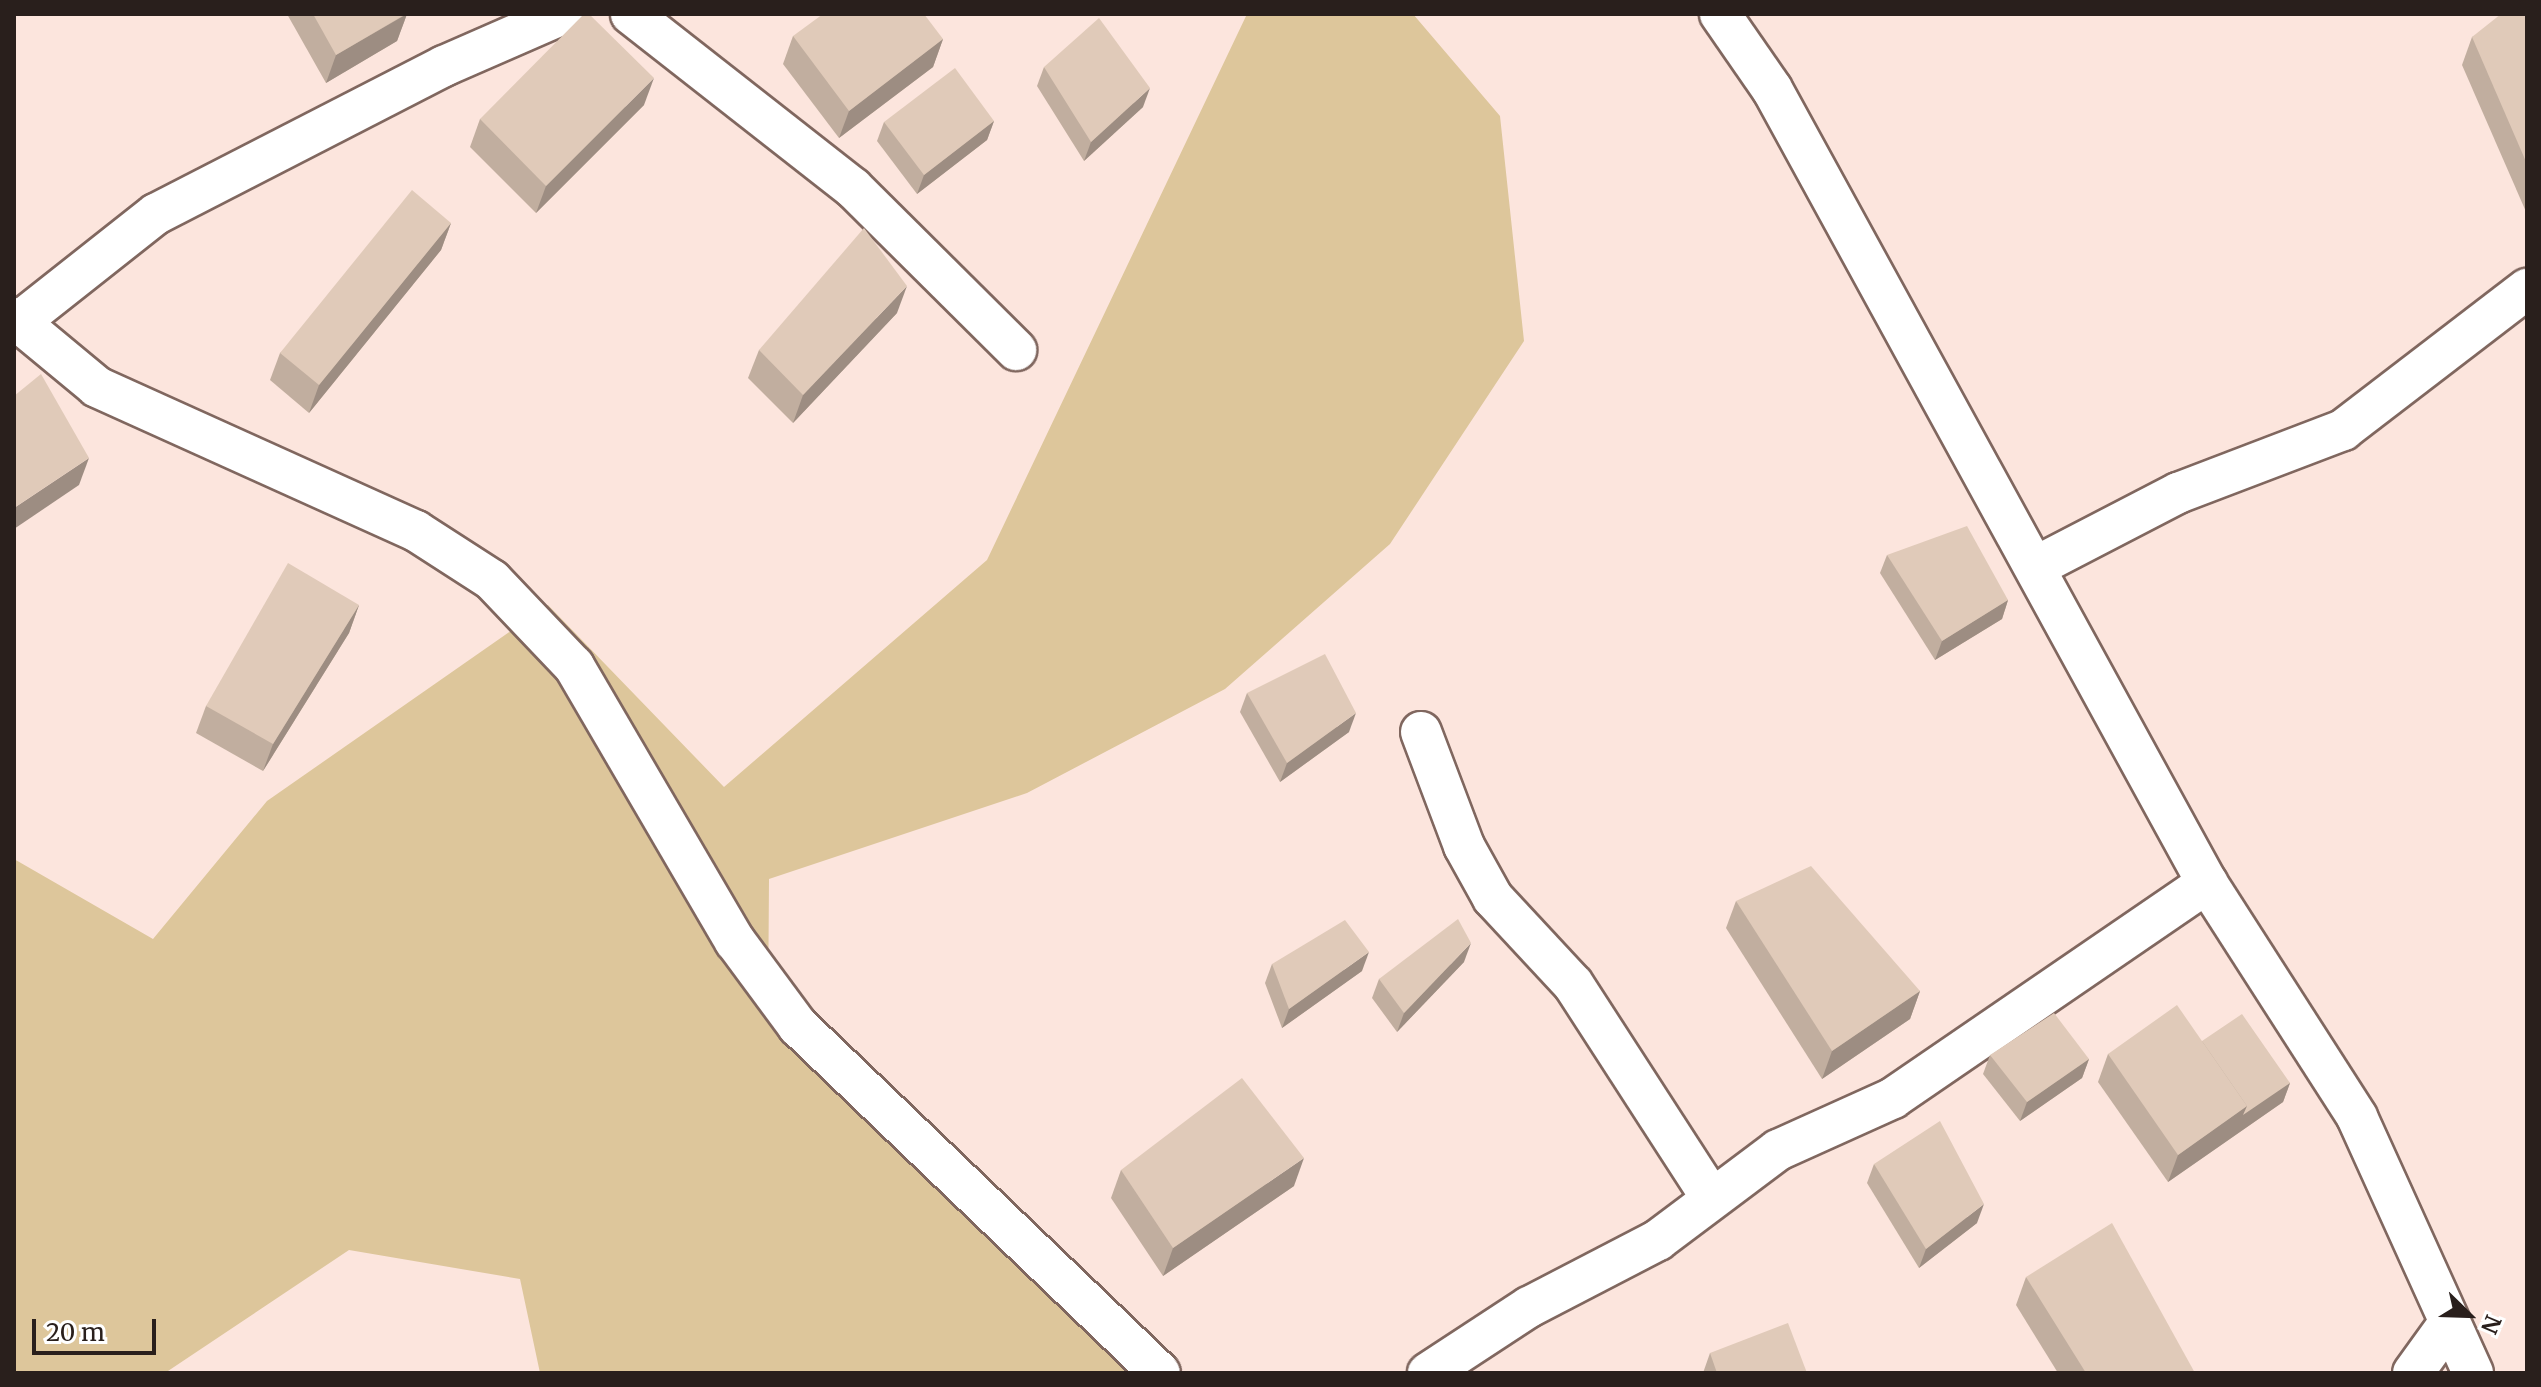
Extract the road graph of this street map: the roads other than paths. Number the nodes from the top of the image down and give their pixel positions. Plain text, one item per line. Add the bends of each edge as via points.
1 (563, 14) edge
2 (1720, 14) edge
3 (640, 16) edge
4 (2527, 289) edge
5 (15, 322) edge
6 (1016, 350) dead end
7 (2039, 565) junction
8 (1421, 732) dead end
9 (2207, 883) junction
10 (1710, 1196) junction
11 (2449, 1323) junction
12 (1160, 1373) edge
13 (1428, 1373) edge
14 (2413, 1373) edge
15 (2473, 1373) edge

1 - 5 street via 444,66 156,214
2 - 7 street via 1772,89
3 - 6 street via 853,188
4 - 7 street via 2343,430 2178,493
5 - 12 street via 97,387 416,531 492,580 574,666 735,941 798,1026
7 - 9 street
8 - 10 street via 1464,846 1493,898 1573,984
9 - 10 street via 1893,1098 1778,1150
9 - 11 street via 2357,1117
10 - 13 street via 1658,1240 1529,1307
11 - 14 street
11 - 15 street

